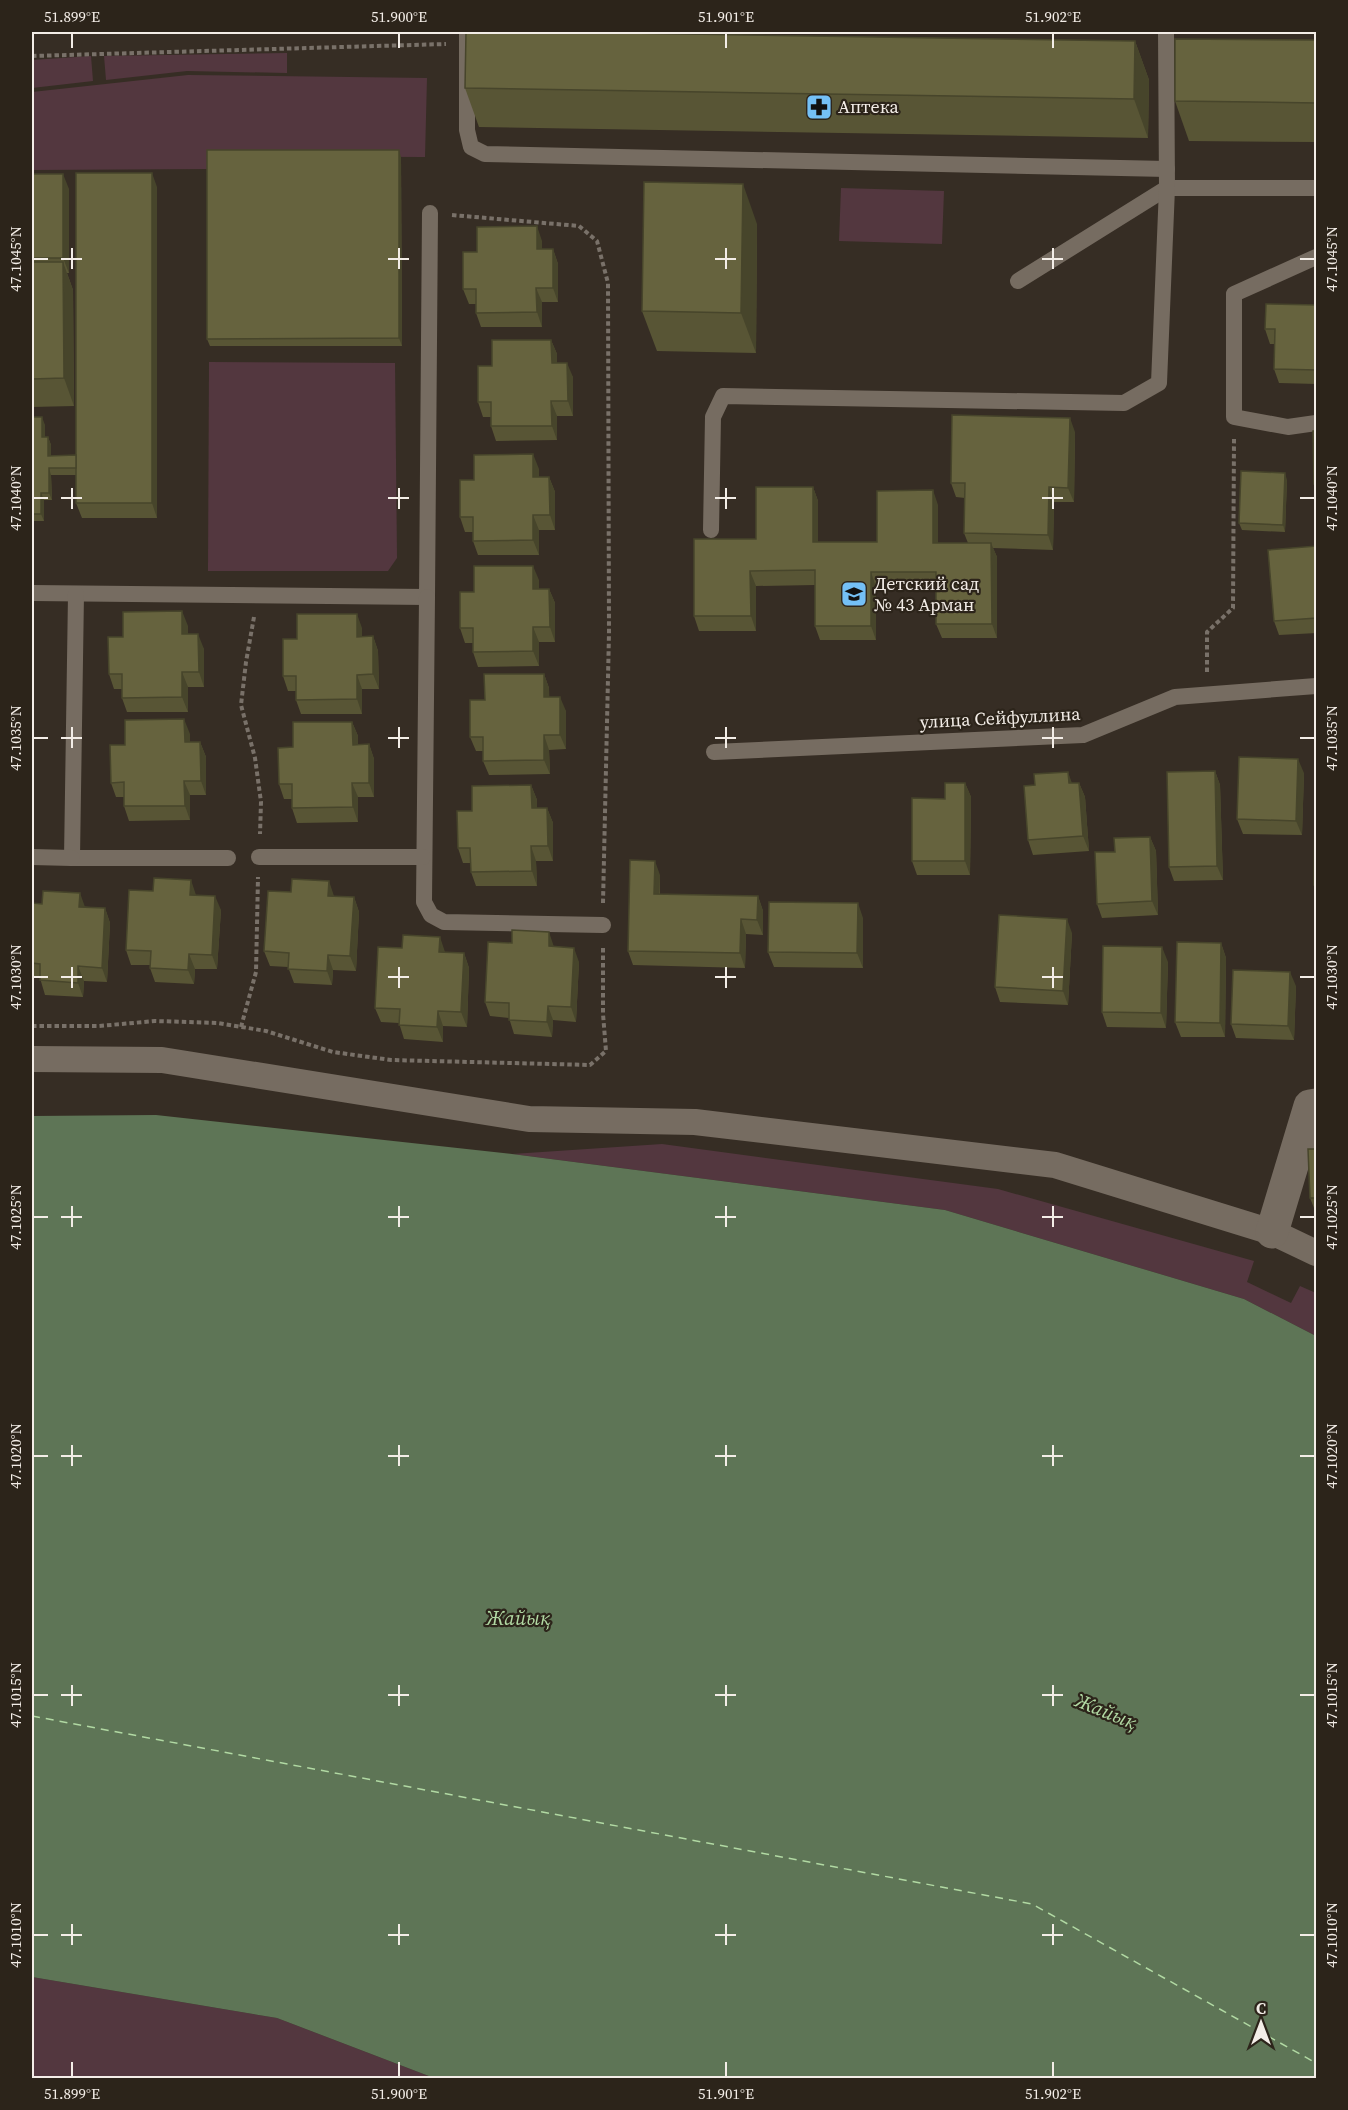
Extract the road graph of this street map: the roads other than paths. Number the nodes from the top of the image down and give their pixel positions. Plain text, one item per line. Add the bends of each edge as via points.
1 (1166, 32) edge
2 (467, 37) edge
3 (1167, 170) junction
4 (1167, 188) junction
5 (1317, 188) edge
6 (430, 213) road end
7 (1317, 257) edge
8 (1018, 280) dead end
9 (1317, 423) edge
10 (711, 530) dead end
11 (32, 593) edge
12 (76, 594) junction
13 (427, 597) junction
14 (1317, 686) edge
15 (714, 752) dead end
16 (32, 857) edge
17 (259, 857) road end
18 (423, 857) junction
19 (72, 858) junction
20 (228, 858) dead end
21 (603, 926) road end
22 (32, 1059) edge
23 (1317, 1105) edge
24 (1272, 1232) junction
25 (1317, 1253) edge

1 - 3 lane
2 - 3 lane via 467,130 471,147 485,154
3 - 4 lane
4 - 5 lane
4 - 8 lane
4 - 10 lane via 1159,382 1124,403 723,396 713,417
6 - 13 lane
7 - 9 lane via 1234,294 1234,417 1288,427
11 - 12 lane
12 - 13 lane
12 - 19 lane
13 - 18 lane
14 - 15 lane, улица Сейфуллина via 1175,697 1083,735
16 - 19 lane
17 - 18 lane
18 - 21 lane via 424,902 431,915 444,922
19 - 20 lane
22 - 24 street via 162,1060 529,1119 695,1122 1055,1165
23 - 24 street via 1310,1106
24 - 25 street

